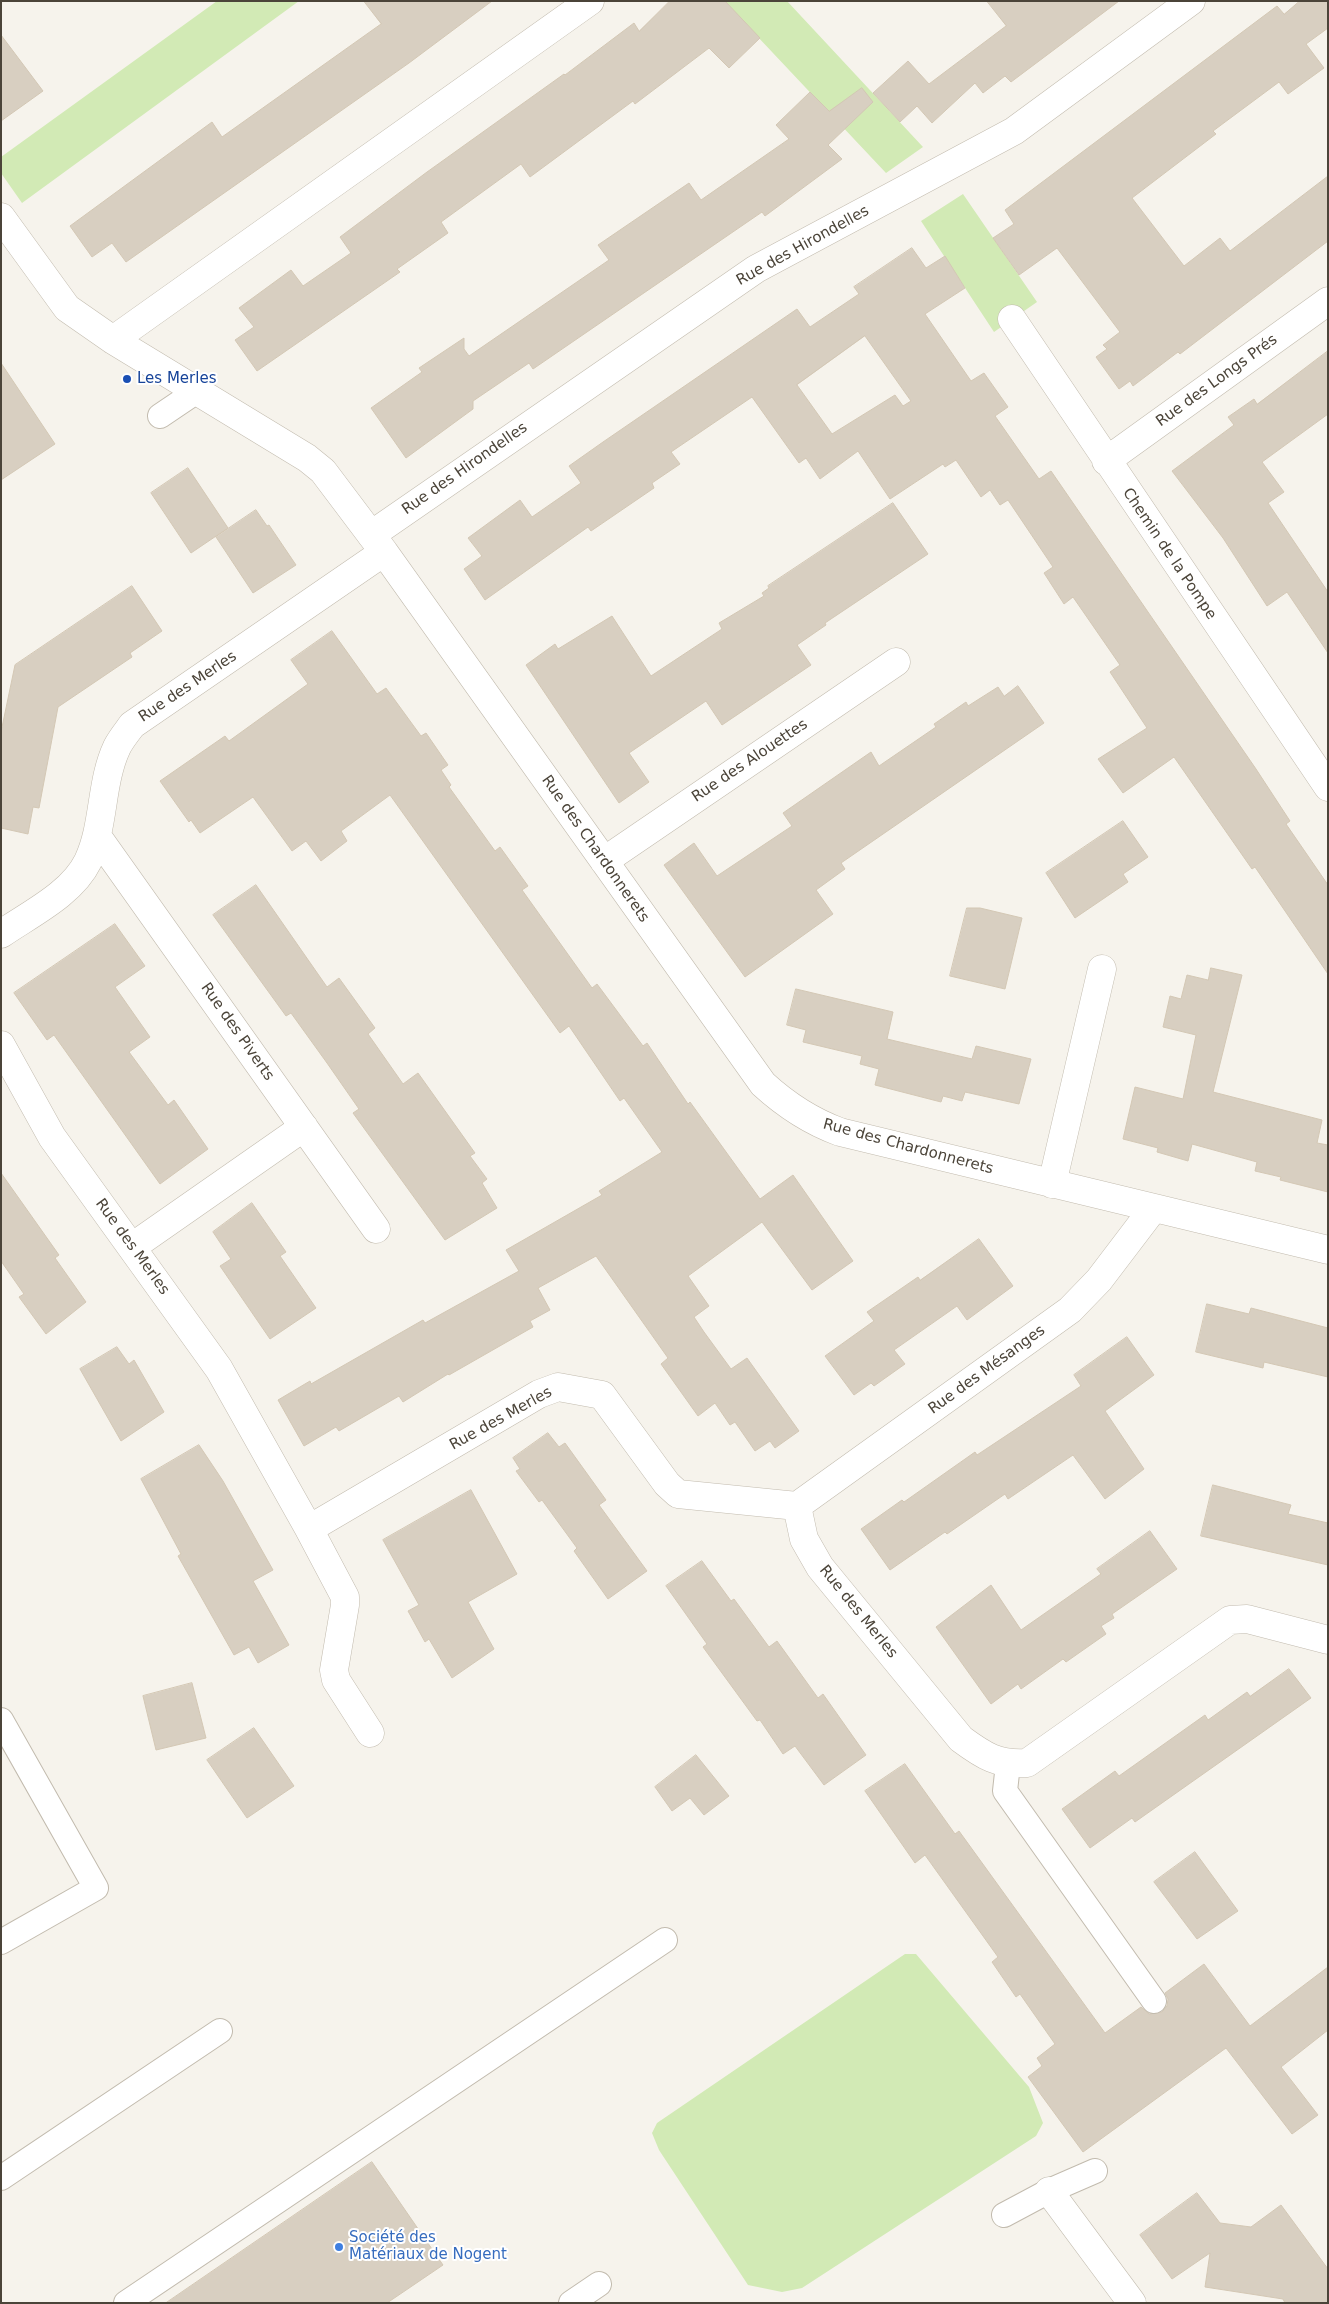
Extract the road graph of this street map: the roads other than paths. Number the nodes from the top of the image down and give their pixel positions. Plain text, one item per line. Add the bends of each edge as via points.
1 (590, 1) edge
2 (1191, 1) edge
3 (1, 217) edge
4 (1328, 301) edge
5 (1012, 319) dead end
6 (113, 340) junction
7 (197, 391) junction
8 (160, 416) dead end
9 (1106, 461) junction
10 (377, 544) junction
11 (896, 662) dead end
12 (1328, 788) edge
13 (97, 836) junction
14 (604, 861) junction
15 (1, 934) edge
16 (1102, 969) dead end
17 (1, 1045) edge
18 (304, 1127) junction
19 (1052, 1184) junction
20 (1153, 1209) junction
21 (376, 1229) dead end
22 (132, 1247) junction
23 (1328, 1250) edge
24 (797, 1506) junction
25 (309, 1529) junction
26 (1328, 1640) edge
27 (1, 1720) edge
28 (370, 1733) dead end
29 (1008, 1764) junction
30 (666, 1940) dead end
31 (1, 1942) edge
32 (1154, 2001) dead end
33 (220, 2031) dead end
34 (1095, 2171) dead end
35 (1, 2178) edge
36 (1049, 2191) junction
37 (1004, 2215) dead end
38 (599, 2284) dead end
39 (126, 2303) edge
40 (571, 2303) edge
41 (1132, 2303) edge

1 - 6 street
2 - 10 street, Rue des Hirondelles via 1014,131 756,269
3 - 6 street, Rue des Chardonnerets via 67,308
4 - 9 street, Rue des Longs Prés
5 - 9 street, Chemin de la Pompe
6 - 7 street, Rue des Chardonnerets
7 - 8 lane
7 - 10 street, Rue des Chardonnerets via 315,464
9 - 12 street, Chemin de la Pompe
10 - 13 street, Rue des Merles via 132,725 109,767
10 - 14 street, Rue des Chardonnerets
11 - 14 street, Rue des Alouettes
13 - 15 street, Rue des Merles via 87,862 66,889
13 - 18 street, Rue des Piverts
14 - 19 street, Rue des Chardonnerets via 763,1084 784,1103 804,1117 840,1132
16 - 19 street
17 - 22 street, Rue des Merles via 52,1137
18 - 21 street, Rue des Piverts
18 - 22 street
19 - 20 street, Rue des Chardonnerets
20 - 23 street, Rue des Chardonnerets
20 - 24 street, Rue des Mésanges via 1099,1280 1070,1310
22 - 25 street, Rue des Merles via 219,1369
24 - 25 street, Rue des Merles via 678,1494 666,1484 602,1395 558,1387 539,1394
24 - 29 street, Rue des Merles via 804,1539 820,1567 961,1739 983,1756
25 - 28 street via 345,1597 334,1670 336,1680
26 - 29 street, Rue des Merles via 1247,1619 1230,1620 1028,1764
27 - 31 lane via 96,1888
29 - 32 lane via 1005,1791
30 - 39 lane
33 - 35 lane
34 - 36 lane
36 - 37 lane
36 - 41 street
38 - 40 lane

